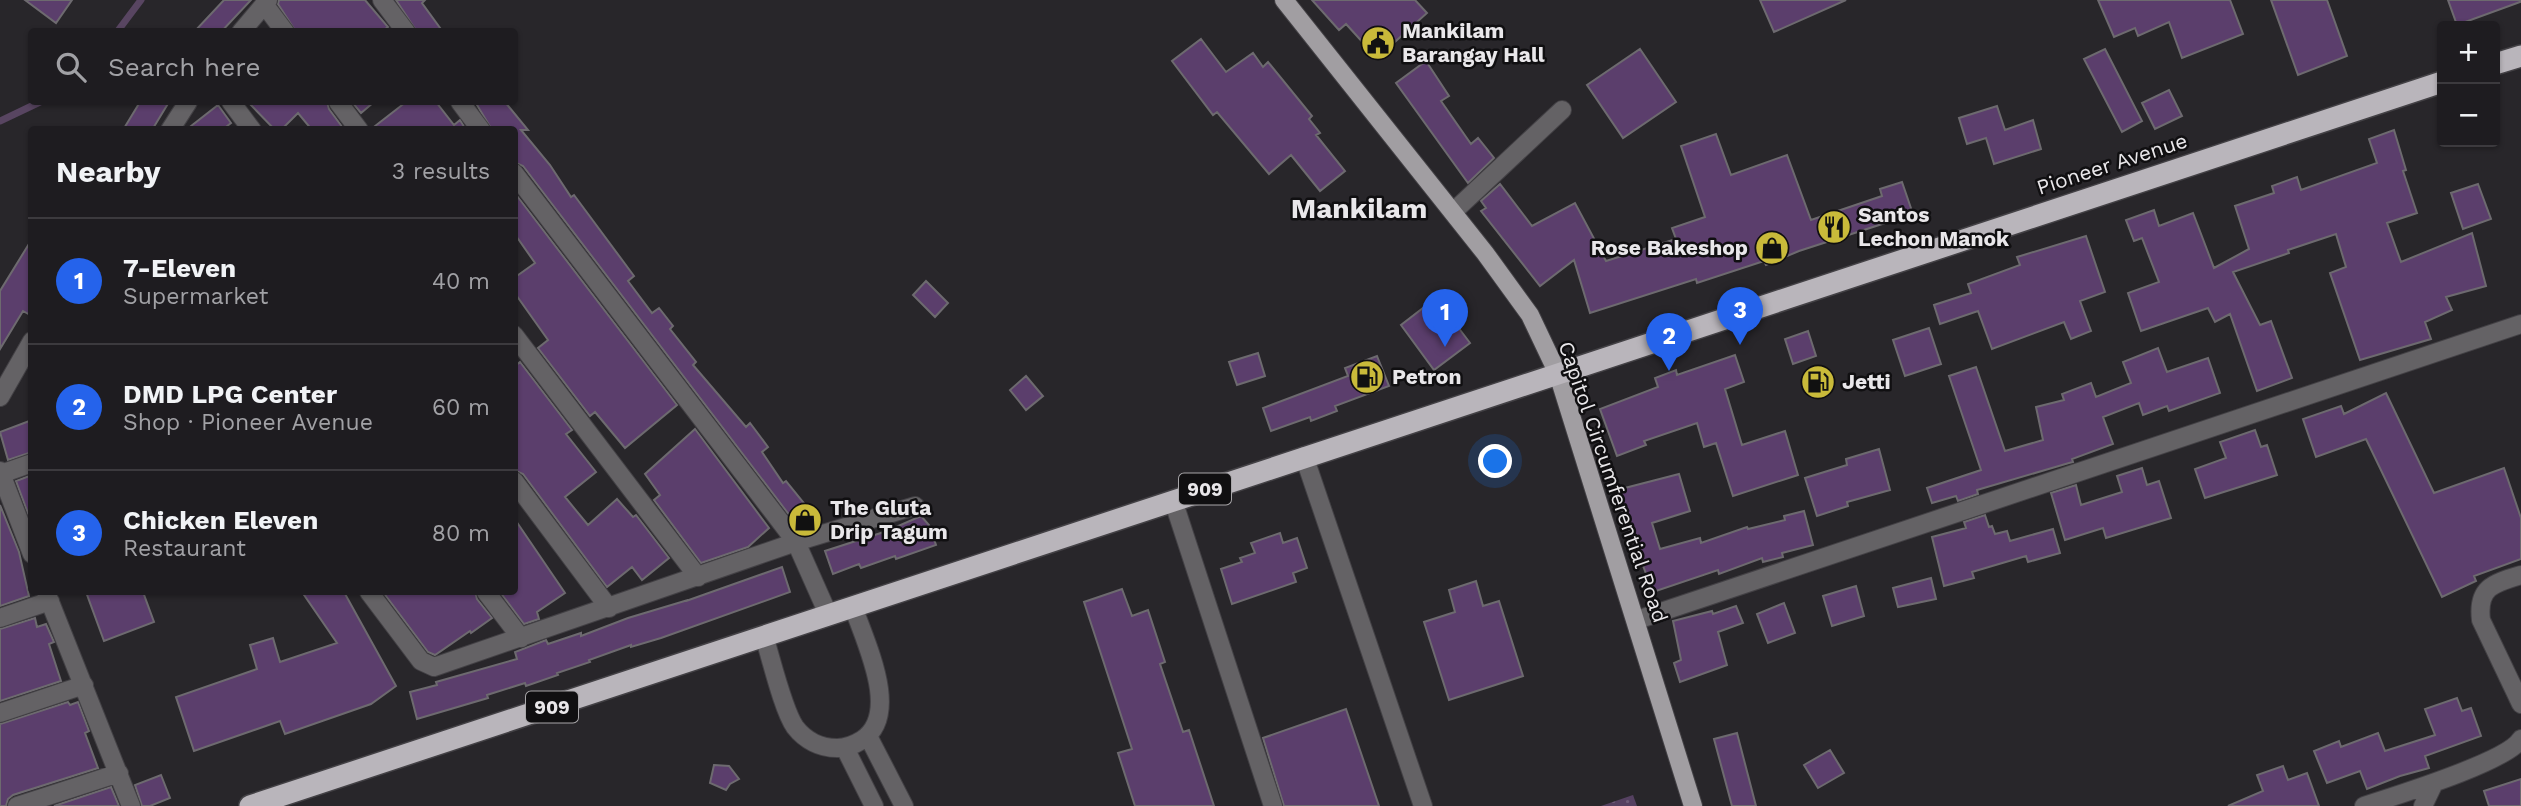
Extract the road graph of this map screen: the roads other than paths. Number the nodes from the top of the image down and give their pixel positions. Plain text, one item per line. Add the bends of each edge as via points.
1 (382, 0) edge
2 (1284, 0) edge
3 (266, 2) edge
4 (244, 28) edge
5 (282, 28) edge
6 (403, 28) edge
7 (2521, 56) edge
8 (2500, 62) edge
9 (2437, 84) edge
10 (186, 105) edge
11 (233, 105) edge
12 (340, 105) edge
13 (462, 105) edge
14 (1562, 110) dead end
15 (173, 126) edge
16 (249, 126) edge
17 (356, 126) edge
18 (478, 126) edge
19 (518, 178) edge
20 (1452, 212) junction
21 (2521, 324) edge
22 (518, 340) edge
23 (28, 348) edge
24 (1558, 374) junction
25 (0, 397) edge
26 (1304, 456) junction
27 (28, 465) edge
28 (1, 473) edge
29 (518, 486) edge
30 (1173, 500) junction
31 (915, 506) dead end
32 (9, 520) edge
33 (796, 542) junction
34 (28, 548) edge
35 (2521, 575) edge
36 (698, 577) junction
37 (371, 595) edge
38 (488, 595) edge
39 (48, 596) edge
40 (853, 606) junction
41 (609, 608) junction
42 (828, 614) junction
43 (0, 618) edge
44 (1637, 621) junction
45 (764, 636) junction
46 (522, 638) junction
47 (84, 685) junction
48 (2521, 704) edge
49 (0, 713) edge
50 (868, 736) junction
51 (2521, 739) edge
52 (845, 748) junction
53 (120, 773) junction
54 (888, 775) junction
55 (2434, 783) junction
56 (864, 787) junction
57 (17, 806) edge
58 (131, 806) edge
59 (250, 806) edge
60 (874, 806) edge
61 (904, 806) edge
62 (1273, 806) edge
63 (1423, 806) edge
64 (1693, 806) edge
65 (2364, 806) edge
66 (2423, 806) edge

1 - 6 street
2 - 20 main road, Capitol Circumferential Road
3 - 4 street
3 - 5 street
7 - 8 highway
9 - 24 highway, Pioneer Avenue / 909
10 - 15 street
11 - 16 street
12 - 17 street
13 - 18 street
14 - 20 street
19 - 33 street
20 - 24 main road, Capitol Circumferential Road via 1523,305
21 - 44 street
22 - 36 street
23 - 25 street
24 - 26 highway, 909
24 - 44 main road, Capitol Circumferential Road
26 - 30 highway, 909
26 - 63 street
27 - 28 street
28 - 32 street
29 - 41 street
30 - 40 highway, 909
30 - 62 street
31 - 33 street
32 - 34 street
33 - 36 street
33 - 42 street
35 - 48 street via 2495,583 2480,606 2481,620
36 - 41 street
37 - 46 street via 429,666
38 - 46 street
39 - 43 street
39 - 47 street
40 - 42 highway, 909
40 - 50 street via 881,696 878,719
41 - 46 street
42 - 45 highway, 909
44 - 64 main road, Capitol Circumferential Road
45 - 52 street via 798,730 812,742
45 - 59 highway, 909
47 - 49 street
47 - 53 street
50 - 52 street
50 - 54 street
51 - 55 street via 2507,753
52 - 56 street
53 - 57 street
53 - 58 street
54 - 56 street
54 - 61 street
55 - 65 street
55 - 66 street
56 - 60 street

